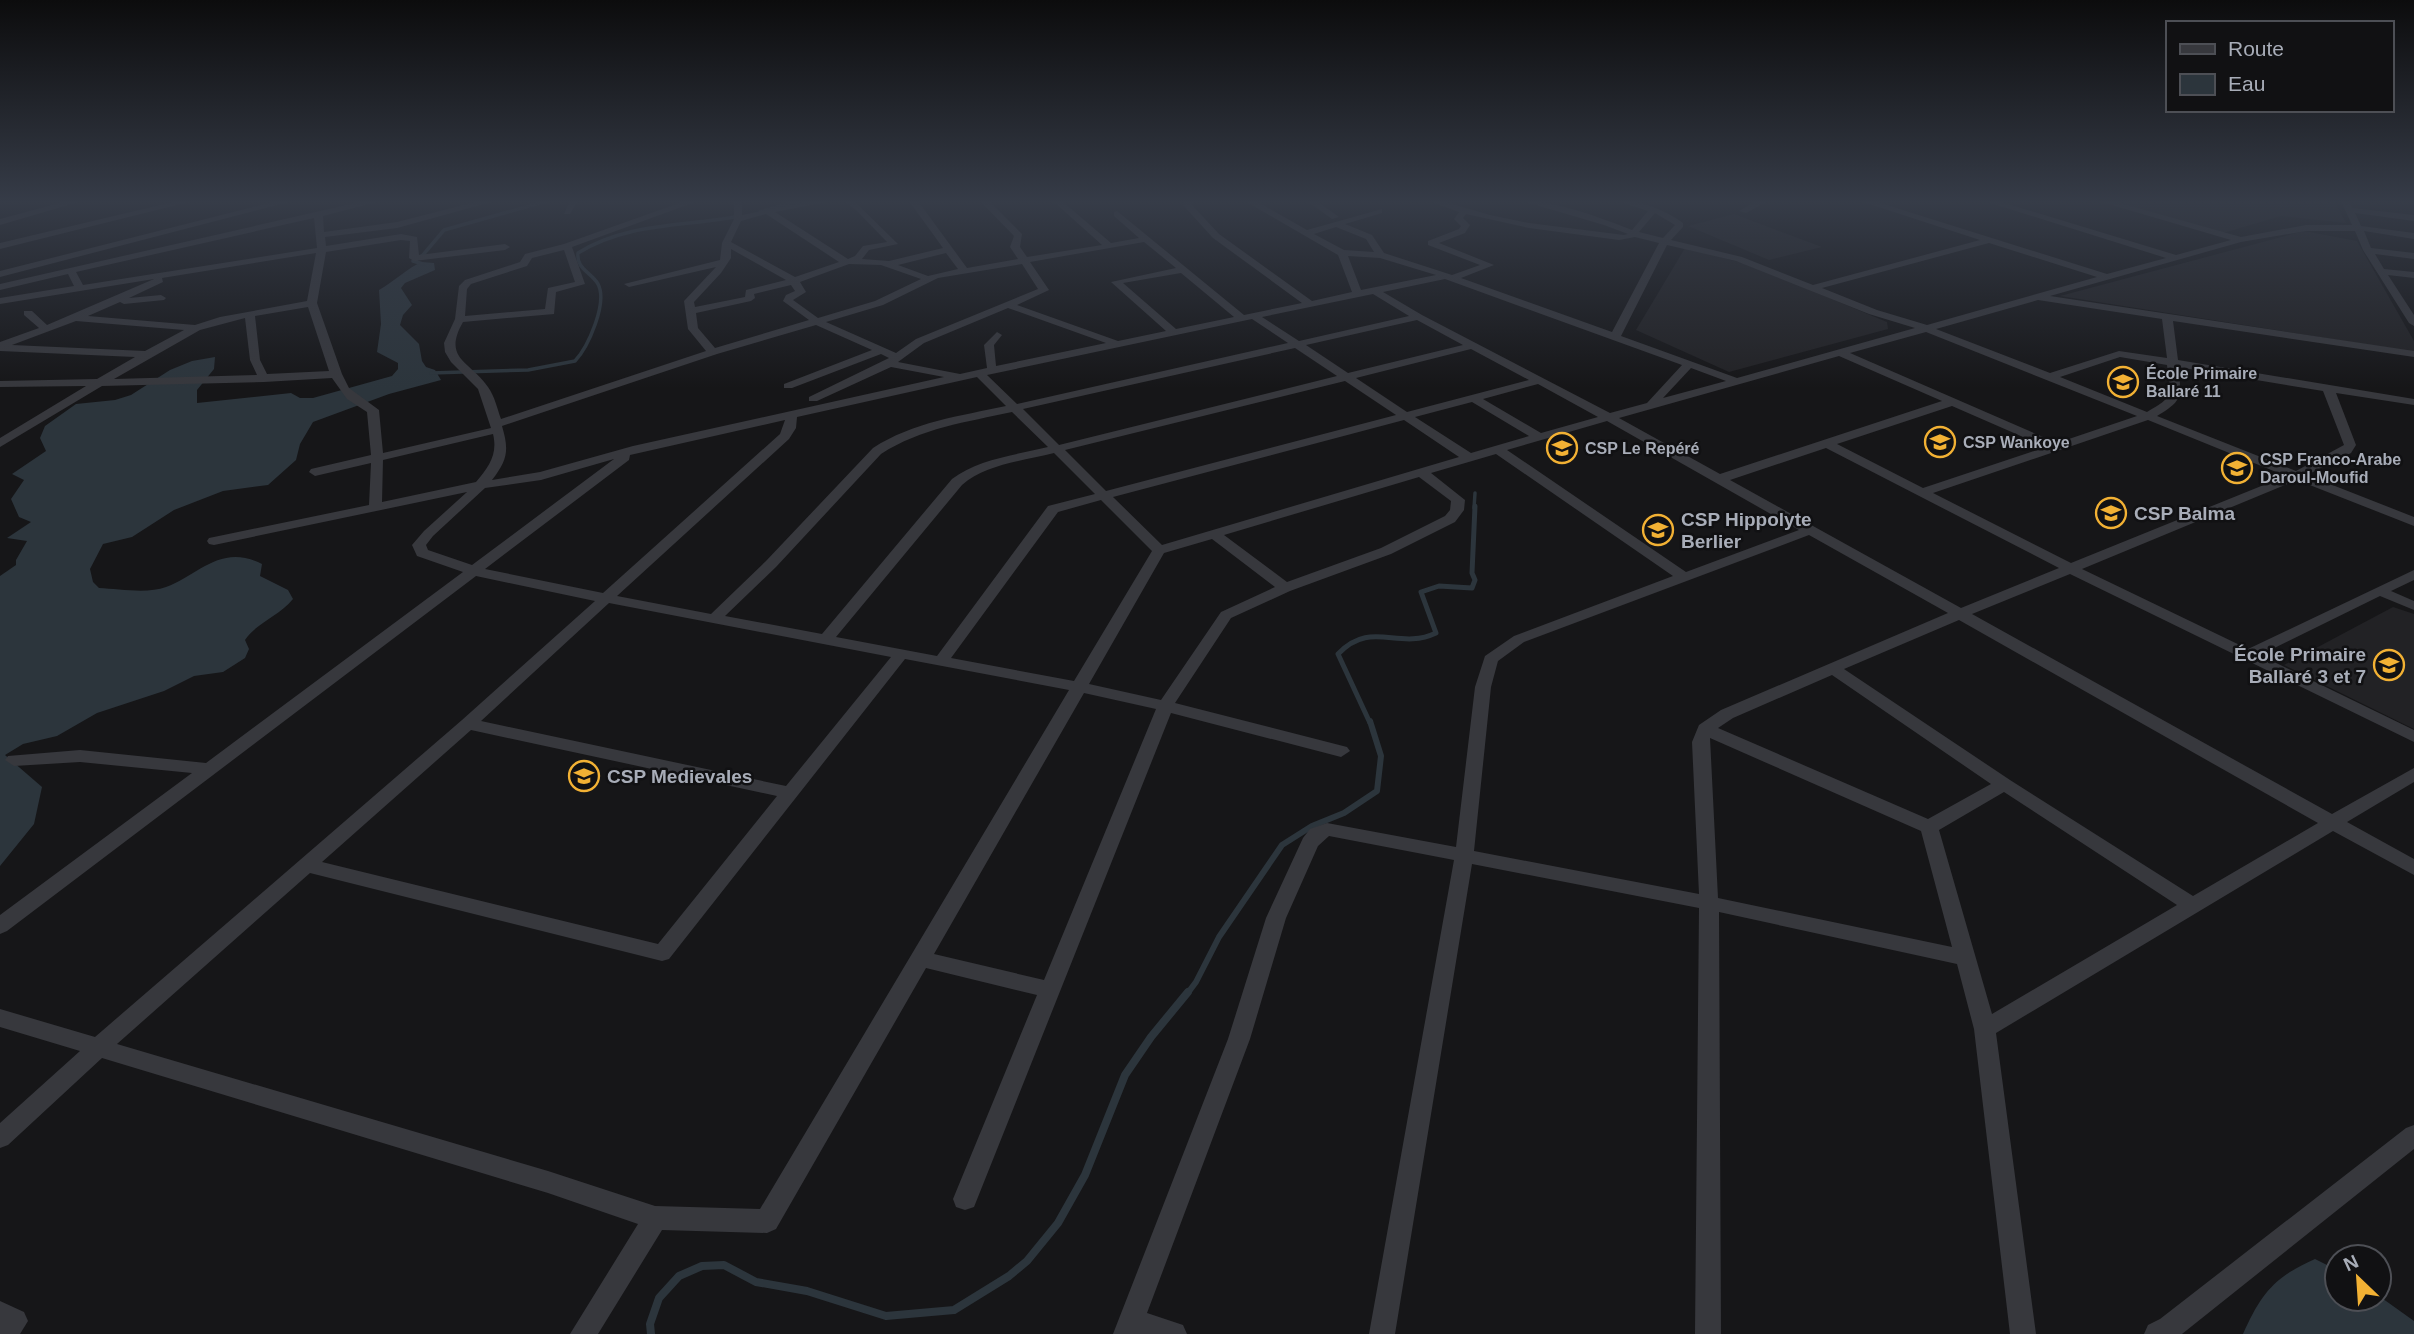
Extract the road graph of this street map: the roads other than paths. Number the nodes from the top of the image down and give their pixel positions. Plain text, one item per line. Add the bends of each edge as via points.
1 (43, 263) edge
2 (105, 263) edge
3 (229, 263) edge
4 (319, 263) edge
5 (524, 263) edge
6 (573, 263) edge
7 (719, 263) edge
8 (723, 263) edge
9 (762, 263) edge
10 (844, 263) edge
11 (873, 263) edge
12 (892, 263) edge
13 (959, 263) edge
14 (1017, 263) edge
15 (1025, 263) edge
16 (1173, 263) edge
17 (1254, 263) edge
18 (1346, 263) edge
19 (1406, 263) edge
20 (1484, 263) edge
21 (1653, 263) edge
22 (1750, 263) edge
23 (1904, 263) edge
24 (2063, 263) edge
25 (2156, 263) edge
26 (2376, 263) edge
27 (889, 264) junction
28 (1181, 270) junction
29 (71, 271) junction
30 (182, 271) junction
31 (2381, 271) junction
32 (965, 272) junction
33 (0, 274) edge
34 (2414, 275) edge
35 (1448, 277) junction
36 (2106, 277) junction
37 (929, 279) junction
38 (794, 281) junction
39 (629, 284) dead end
40 (0, 287) edge
41 (80, 288) junction
42 (1812, 288) junction
43 (1375, 291) junction
44 (1357, 294) junction
45 (2036, 297) junction
46 (161, 298) dead end
47 (2401, 298) junction
48 (2414, 300) edge
49 (0, 301) edge
50 (108, 303) junction
51 (312, 303) junction
52 (1006, 304) junction
53 (1310, 304) junction
54 (691, 311) junction
55 (27, 313) dead end
56 (250, 314) junction
57 (1248, 317) junction
58 (1418, 317) junction
59 (2167, 317) junction
60 (75, 318) junction
61 (460, 319) junction
62 (818, 322) junction
63 (2414, 323) edge
64 (196, 328) junction
65 (1926, 328) junction
66 (46, 329) junction
67 (1174, 332) junction
68 (997, 335) dead end
69 (1616, 335) junction
70 (1296, 344) junction
71 (1117, 345) junction
72 (1472, 346) junction
73 (0, 347) edge
74 (881, 350) junction
75 (713, 352) junction
76 (1838, 352) junction
77 (147, 354) junction
78 (2414, 354) edge
79 (893, 360) junction
80 (2171, 361) junction
81 (1689, 364) junction
82 (993, 370) junction
83 (979, 373) junction
84 (336, 374) junction
85 (962, 377) junction
86 (1346, 377) junction
87 (2047, 378) junction
88 (264, 379) junction
89 (1538, 381) junction
90 (1737, 381) junction
91 (100, 383) junction
92 (0, 384) edge
93 (2328, 387) junction
94 (1474, 398) junction
95 (813, 399) junction
96 (1951, 402) junction
97 (2414, 402) edge
98 (1650, 405) junction
99 (829, 408) junction
100 (1015, 409) junction
101 (1405, 416) junction
102 (791, 417) junction
103 (1608, 417) junction
104 (2146, 417) junction
105 (496, 427) junction
106 (1539, 437) junction
107 (1, 442) edge
108 (1828, 444) junction
109 (2057, 447) junction
110 (1056, 449) junction
111 (1497, 449) junction
112 (633, 450) junction
113 (1468, 457) junction
114 (377, 458) junction
115 (315, 472) dead end
116 (1421, 472) junction
117 (2296, 476) junction
118 (1719, 480) junction
119 (482, 485) junction
120 (1923, 492) junction
121 (1102, 494) junction
122 (375, 507) junction
123 (2414, 522) edge
124 (1810, 530) junction
125 (1213, 533) junction
126 (214, 541) dead end
127 (1159, 550) junction
128 (2072, 569) junction
129 (475, 570) junction
130 (2414, 574) edge
131 (1684, 576) junction
132 (1285, 588) junction
133 (2380, 591) junction
134 (604, 598) junction
135 (2414, 606) edge
136 (1959, 614) junction
137 (715, 618) junction
138 (826, 639) junction
139 (902, 653) junction
140 (2247, 656) junction
141 (941, 661) junction
142 (1832, 668) junction
143 (1078, 687) junction
144 (1165, 706) junction
145 (468, 724) junction
146 (1705, 729) junction
147 (2414, 737) edge
148 (1341, 751) dead end
149 (14, 760) dead end
150 (211, 769) junction
151 (2414, 774) edge
152 (2004, 784) junction
153 (790, 793) junction
154 (2333, 822) junction
155 (1929, 827) junction
156 (1464, 857) junction
157 (306, 865) junction
158 (2414, 868) edge
159 (1709, 903) junction
160 (2193, 906) junction
161 (0, 926) edge
162 (1967, 958) junction
163 (921, 959) junction
164 (1050, 990) junction
165 (0, 1018) edge
166 (1985, 1028) junction
167 (99, 1047) junction
168 (2414, 1135) edge
169 (0, 1138) edge
170 (965, 1199) dead end
171 (655, 1217) junction
172 (0, 1314) edge
173 (1129, 1328) edge
174 (1, 1334) edge
175 (583, 1334) edge
176 (1174, 1334) edge
177 (1382, 1334) edge
178 (1708, 1334) edge
179 (2023, 1334) edge
180 (2157, 1334) edge

1 - 33 street
2 - 29 street
3 - 30 street
4 - 51 street
5 - 61 street via 463,285
6 - 61 street via 580,284 551,290 550,312
7 - 39 street
8 - 54 street via 690,298
9 - 38 street
10 - 38 street
11 - 27 street
12 - 27 street
13 - 32 street
14 - 32 street
15 - 52 street via 1044,290
16 - 28 street
17 - 53 street
18 - 44 street
19 - 35 street
20 - 35 street via 1489,265
21 - 69 street
22 - 42 street
23 - 42 street
24 - 36 street
25 - 36 street
26 - 31 street
27 - 37 street
28 - 57 street
28 - 67 street via 1116,282
29 - 40 street
29 - 41 street
30 - 41 street
30 - 50 street
31 - 34 street
31 - 47 street
32 - 37 street
35 - 43 street
35 - 69 street
36 - 45 street
37 - 62 street via 879,303
38 - 54 street via 752,291 748,299
38 - 62 street via 801,292 788,301
41 - 49 street
42 - 65 street
43 - 44 street
43 - 58 street
44 - 53 street
45 - 59 street
45 - 65 street
46 - 50 street
47 - 48 street
47 - 63 street
50 - 60 street
51 - 56 street
51 - 84 street
52 - 71 street
52 - 79 street via 920,341
53 - 57 street
54 - 75 street via 693,329
55 - 66 street
56 - 64 street
56 - 88 street via 255,360
57 - 67 street
57 - 70 street
58 - 70 street
58 - 72 street
59 - 78 street
59 - 80 street
60 - 64 street
60 - 66 street
61 - 105 street via 452,330 452,353 456,364 483,388
62 - 74 street
62 - 75 street
64 - 77 street
65 - 76 street
65 - 87 street
66 - 73 street
67 - 71 street
68 - 82 street via 989,345
69 - 81 street
70 - 86 street
70 - 100 street
71 - 82 street
72 - 86 street
72 - 89 street
73 - 77 street
74 - 79 street
74 - 95 street via 788,386
75 - 105 street
76 - 90 street
76 - 96 street
77 - 91 street
79 - 85 street
79 - 95 street
80 - 87 street via 2119,354
80 - 93 street
80 - 104 street via 2175,397
81 - 90 street
81 - 98 street
82 - 83 street
83 - 85 street
83 - 100 street
84 - 88 street
84 - 114 street via 351,397 373,410
85 - 99 street
86 - 101 street
86 - 110 street
87 - 104 street
88 - 91 street
89 - 94 street
89 - 103 street
90 - 98 street
91 - 92 street
91 - 107 street
93 - 97 street
93 - 117 street via 2350,445
94 - 101 street
94 - 106 street
95 - 99 street
96 - 108 street
96 - 109 street
98 - 103 street
99 - 102 street
100 - 110 street
100 - 137 street via 924,428 877,451
101 - 113 street
101 - 121 street
102 - 112 street
102 - 134 street via 785,436
103 - 106 street
103 - 118 street
104 - 109 street
104 - 117 street
105 - 114 street
105 - 119 street via 502,454
106 - 111 street
108 - 118 street
108 - 120 street
109 - 120 street
110 - 121 street
110 - 138 street via 991,465 957,482
111 - 113 street
111 - 131 street
112 - 119 street via 541,476
112 - 129 street
113 - 116 street
114 - 115 street
114 - 122 street
116 - 125 street
116 - 132 street via 1458,500 1450,519 1385,551
117 - 123 street
117 - 128 street
118 - 124 street
119 - 122 street
119 - 129 street via 419,545 422,553
120 - 128 street
121 - 127 street
121 - 141 street via 1064,504 1046,515
122 - 126 street
124 - 131 street
124 - 136 street
125 - 127 street
125 - 132 street
127 - 143 street
128 - 136 street
128 - 140 street
129 - 134 street
129 - 150 street
130 - 133 street
131 - 156 street via 1520,639 1491,659 1483,687
132 - 144 street via 1226,615
133 - 135 street
133 - 140 street
134 - 137 street
134 - 145 street
136 - 142 street
136 - 154 street
137 - 138 street
138 - 139 street
139 - 141 street
139 - 153 street
140 - 147 street
141 - 143 street
142 - 146 street via 1727,714
142 - 152 street
143 - 144 street
143 - 163 street
144 - 148 street
144 - 164 street
145 - 153 street
145 - 157 street
146 - 155 street
146 - 159 street via 1700,742
149 - 150 street via 80,756
150 - 161 street
151 - 154 street
152 - 155 street
152 - 160 street
153 - 157 street via 662,953
154 - 158 street
154 - 160 street
155 - 162 street
156 - 159 street
156 - 173 street via 1328,829 1317,834 1276,918 1239,1039
156 - 177 street
157 - 167 street
159 - 162 street
159 - 178 street
160 - 166 street
162 - 166 street
163 - 164 street
163 - 171 street via 767,1221
164 - 170 street
165 - 167 street
166 - 179 street
167 - 169 street
167 - 171 street
168 - 180 street
171 - 175 street
172 - 174 street via 15,1321
173 - 176 street

